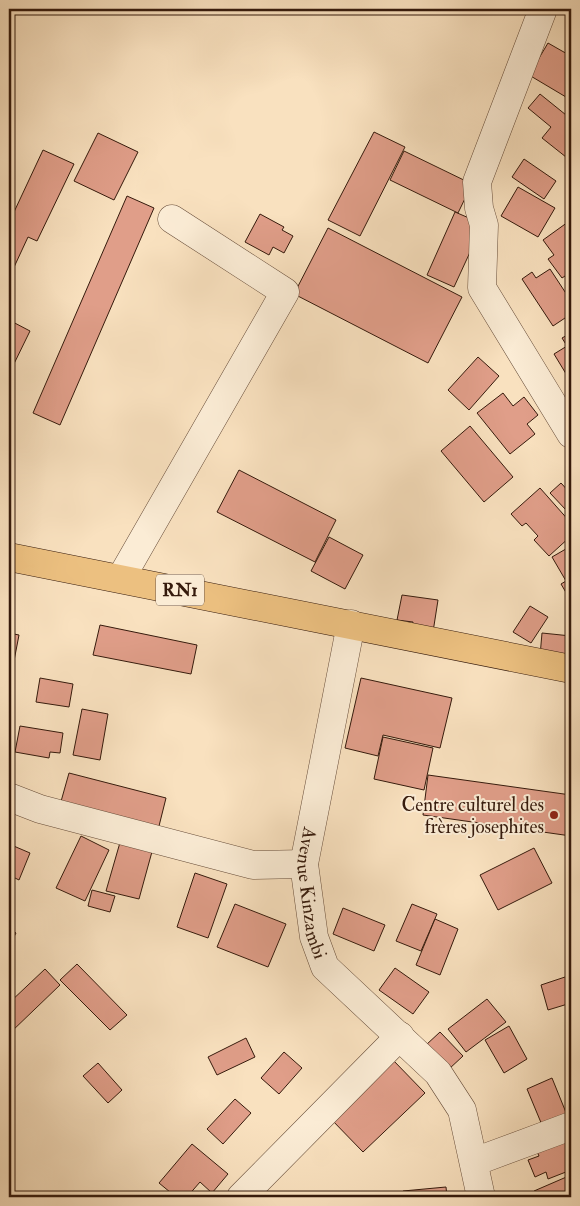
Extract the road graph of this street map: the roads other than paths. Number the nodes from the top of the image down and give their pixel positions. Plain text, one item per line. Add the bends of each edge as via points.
1 (543, 9) edge
2 (172, 220) dead end
3 (571, 434) edge
4 (9, 557) edge
5 (120, 578) junction
6 (352, 624) junction
7 (571, 669) edge
8 (9, 797) edge
9 (304, 864) junction
10 (400, 1036) junction
11 (571, 1126) edge
12 (474, 1162) junction
13 (241, 1197) edge
14 (480, 1197) edge

1 - 3 street via 477,182 484,225 482,288
2 - 5 street via 285,292
4 - 5 highway, RN1
5 - 6 highway, RN1
6 - 7 highway, RN1
6 - 9 street, Avenue Kinzambi
8 - 9 street via 40,809 253,865
9 - 10 street, Avenue Kinzambi via 314,937 325,967
10 - 12 street, Avenue Kinzambi via 438,1073 462,1110
10 - 13 street
11 - 12 street
12 - 14 street, Avenue Kinzambi

